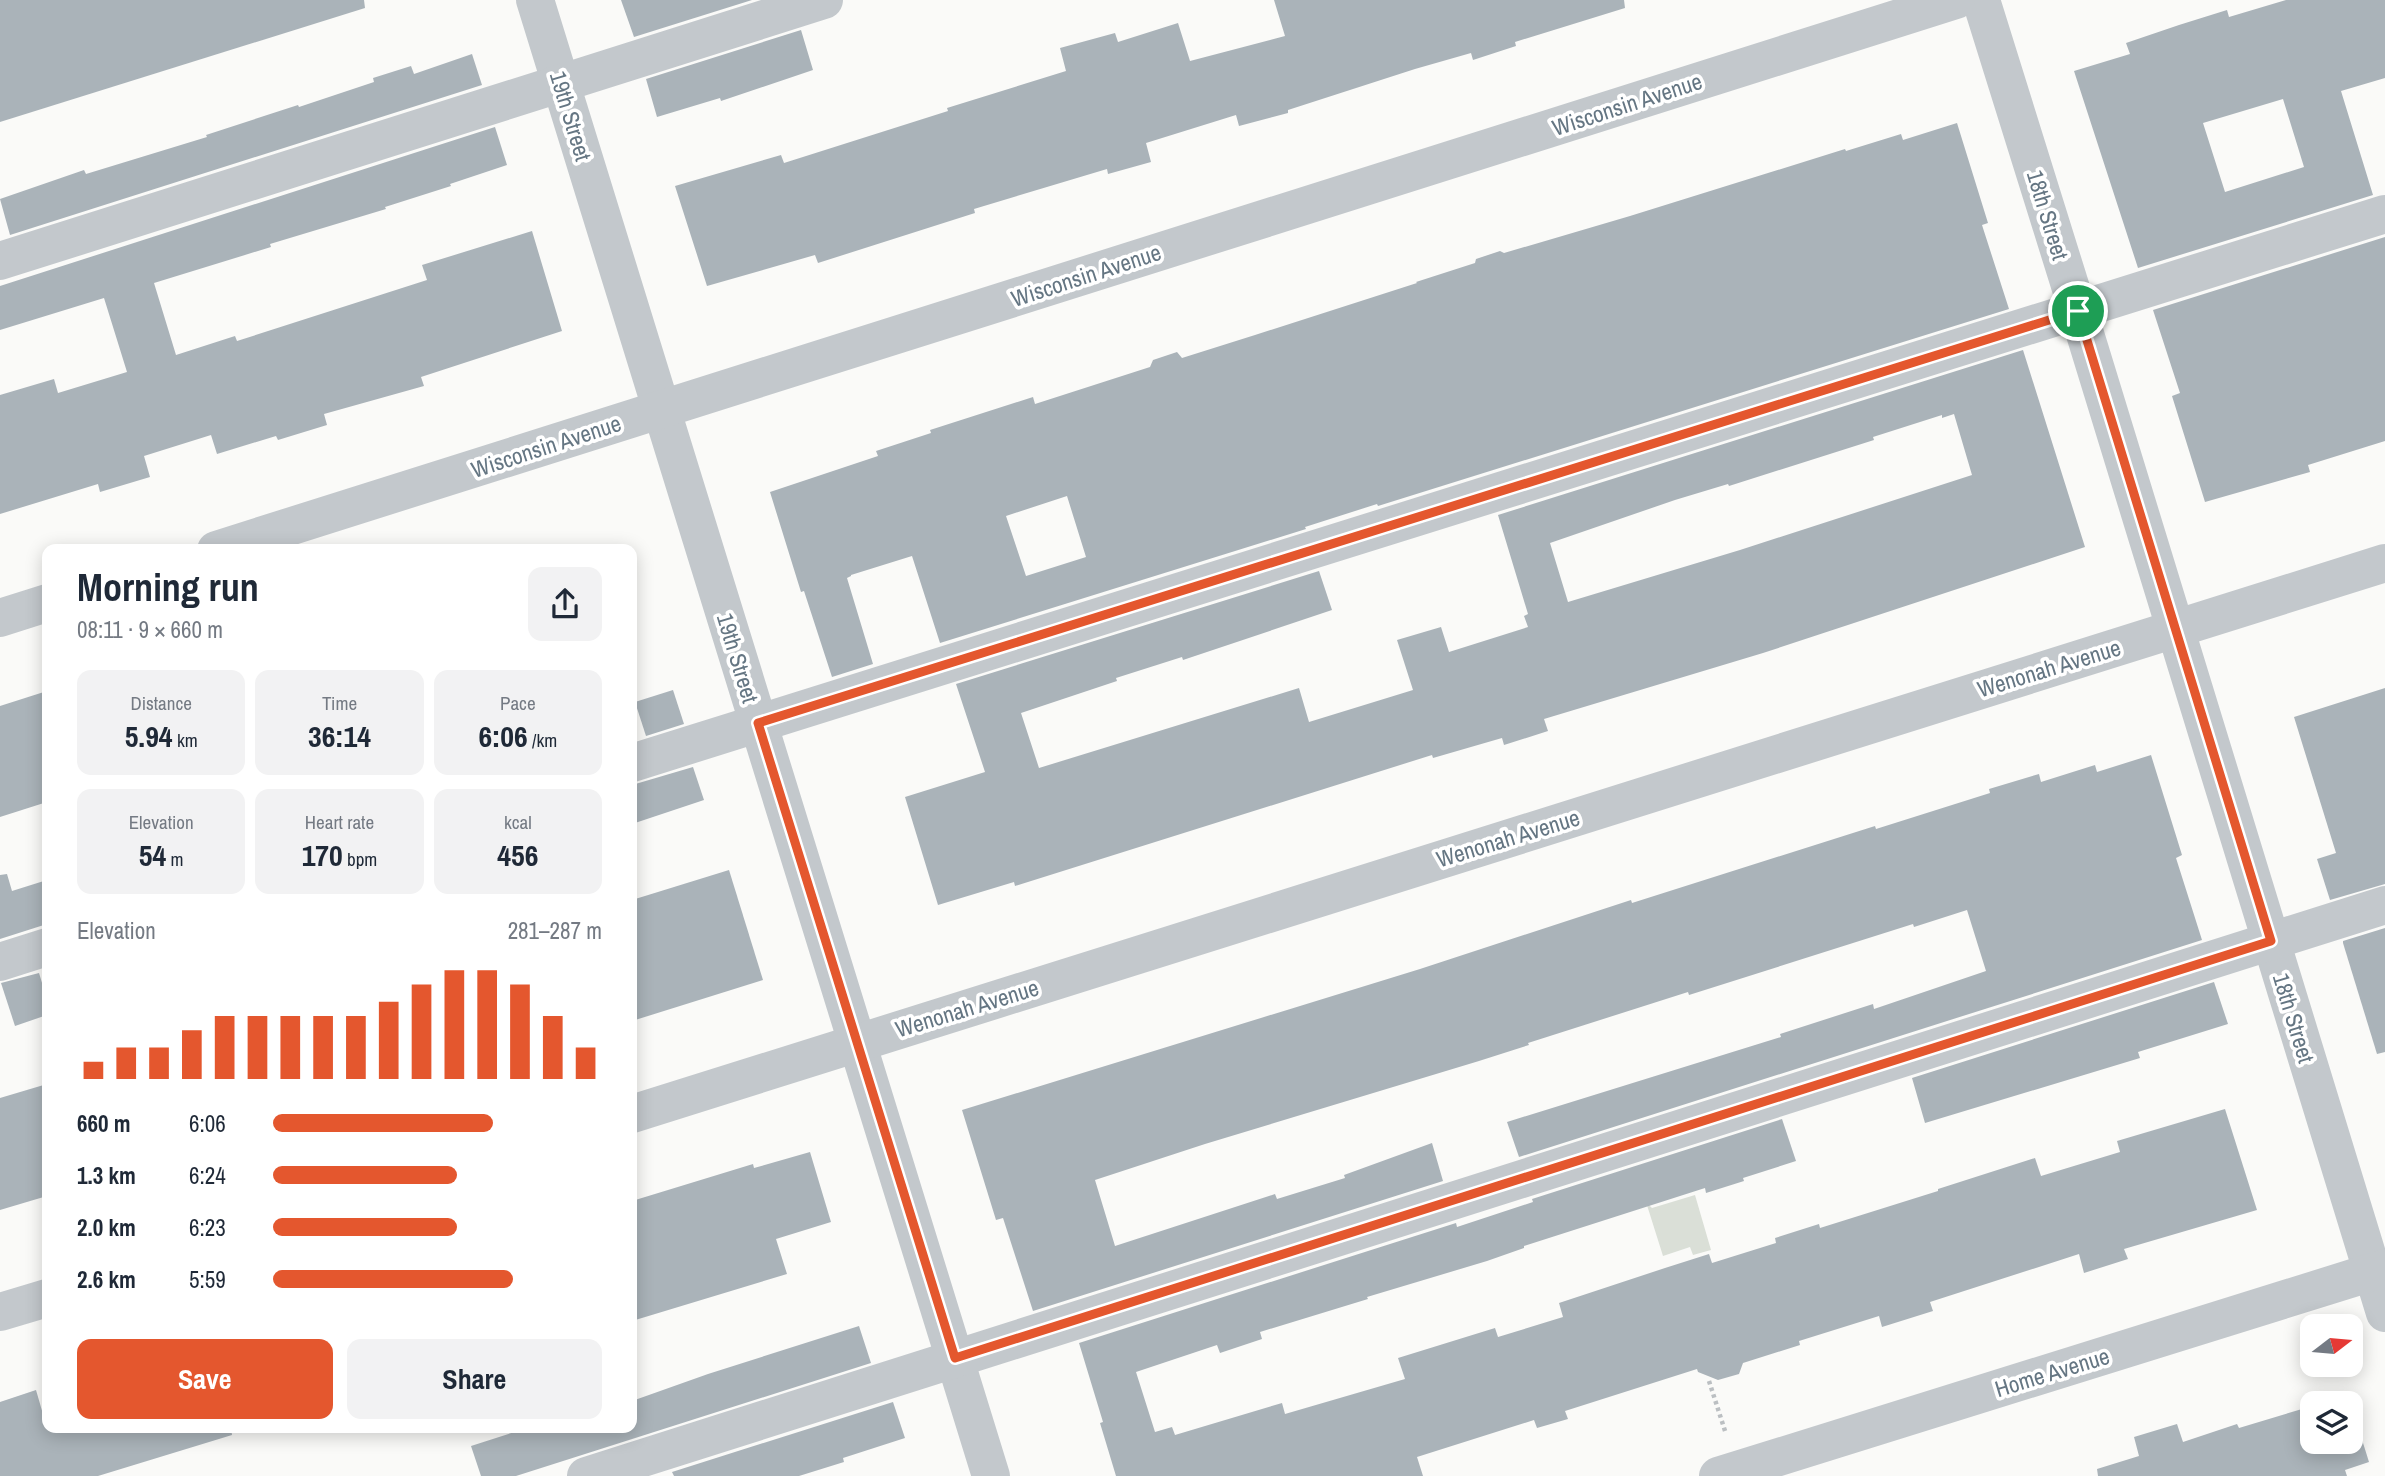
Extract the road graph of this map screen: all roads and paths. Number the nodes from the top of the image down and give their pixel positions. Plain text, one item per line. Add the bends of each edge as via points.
1 (535, 0) edge
2 (824, 0) edge
3 (1956, 0) edge
4 (1981, 0) edge
5 (561, 83) junction
6 (2385, 214) edge
7 (0, 261) edge
8 (2078, 311) junction
9 (661, 409) junction
10 (235, 544) edge
11 (2385, 563) edge
12 (42, 605) edge
13 (0, 618) edge
14 (2174, 629) junction
15 (758, 723) junction
16 (637, 761) edge
17 (2385, 905) edge
18 (2271, 941) junction
19 (42, 949) edge
20 (0, 962) edge
21 (857, 1043) junction
22 (637, 1112) edge
23 (2379, 1270) edge
24 (42, 1299) edge
25 (0, 1312) edge
26 (2385, 1313) edge
27 (955, 1358) junction
28 (1709, 1381) dead end
29 (1728, 1438) dead end
30 (586, 1476) edge
31 (991, 1476) edge
32 (1718, 1476) edge

1 - 5 street, 19th Street
2 - 5 street
3 - 9 street, Wisconsin Avenue
4 - 8 street, 18th Street
5 - 7 street
5 - 9 street, 19th Street
6 - 8 street
8 - 14 street, 18th Street
8 - 15 street
9 - 10 street, Wisconsin Avenue
9 - 15 street, 19th Street
11 - 14 street, Wenonah Avenue
12 - 13 street
14 - 18 street, 18th Street
14 - 21 street, Wenonah Avenue
15 - 16 street
15 - 21 street, 19th Street
17 - 18 street
18 - 23 street, 18th Street
18 - 27 street
19 - 20 street
21 - 22 street, Wenonah Avenue
21 - 27 street, 19th Street
23 - 26 street, 18th Street
23 - 32 street, Home Avenue
24 - 25 street
27 - 30 street
27 - 31 street, 19th Street
28 - 29 path

